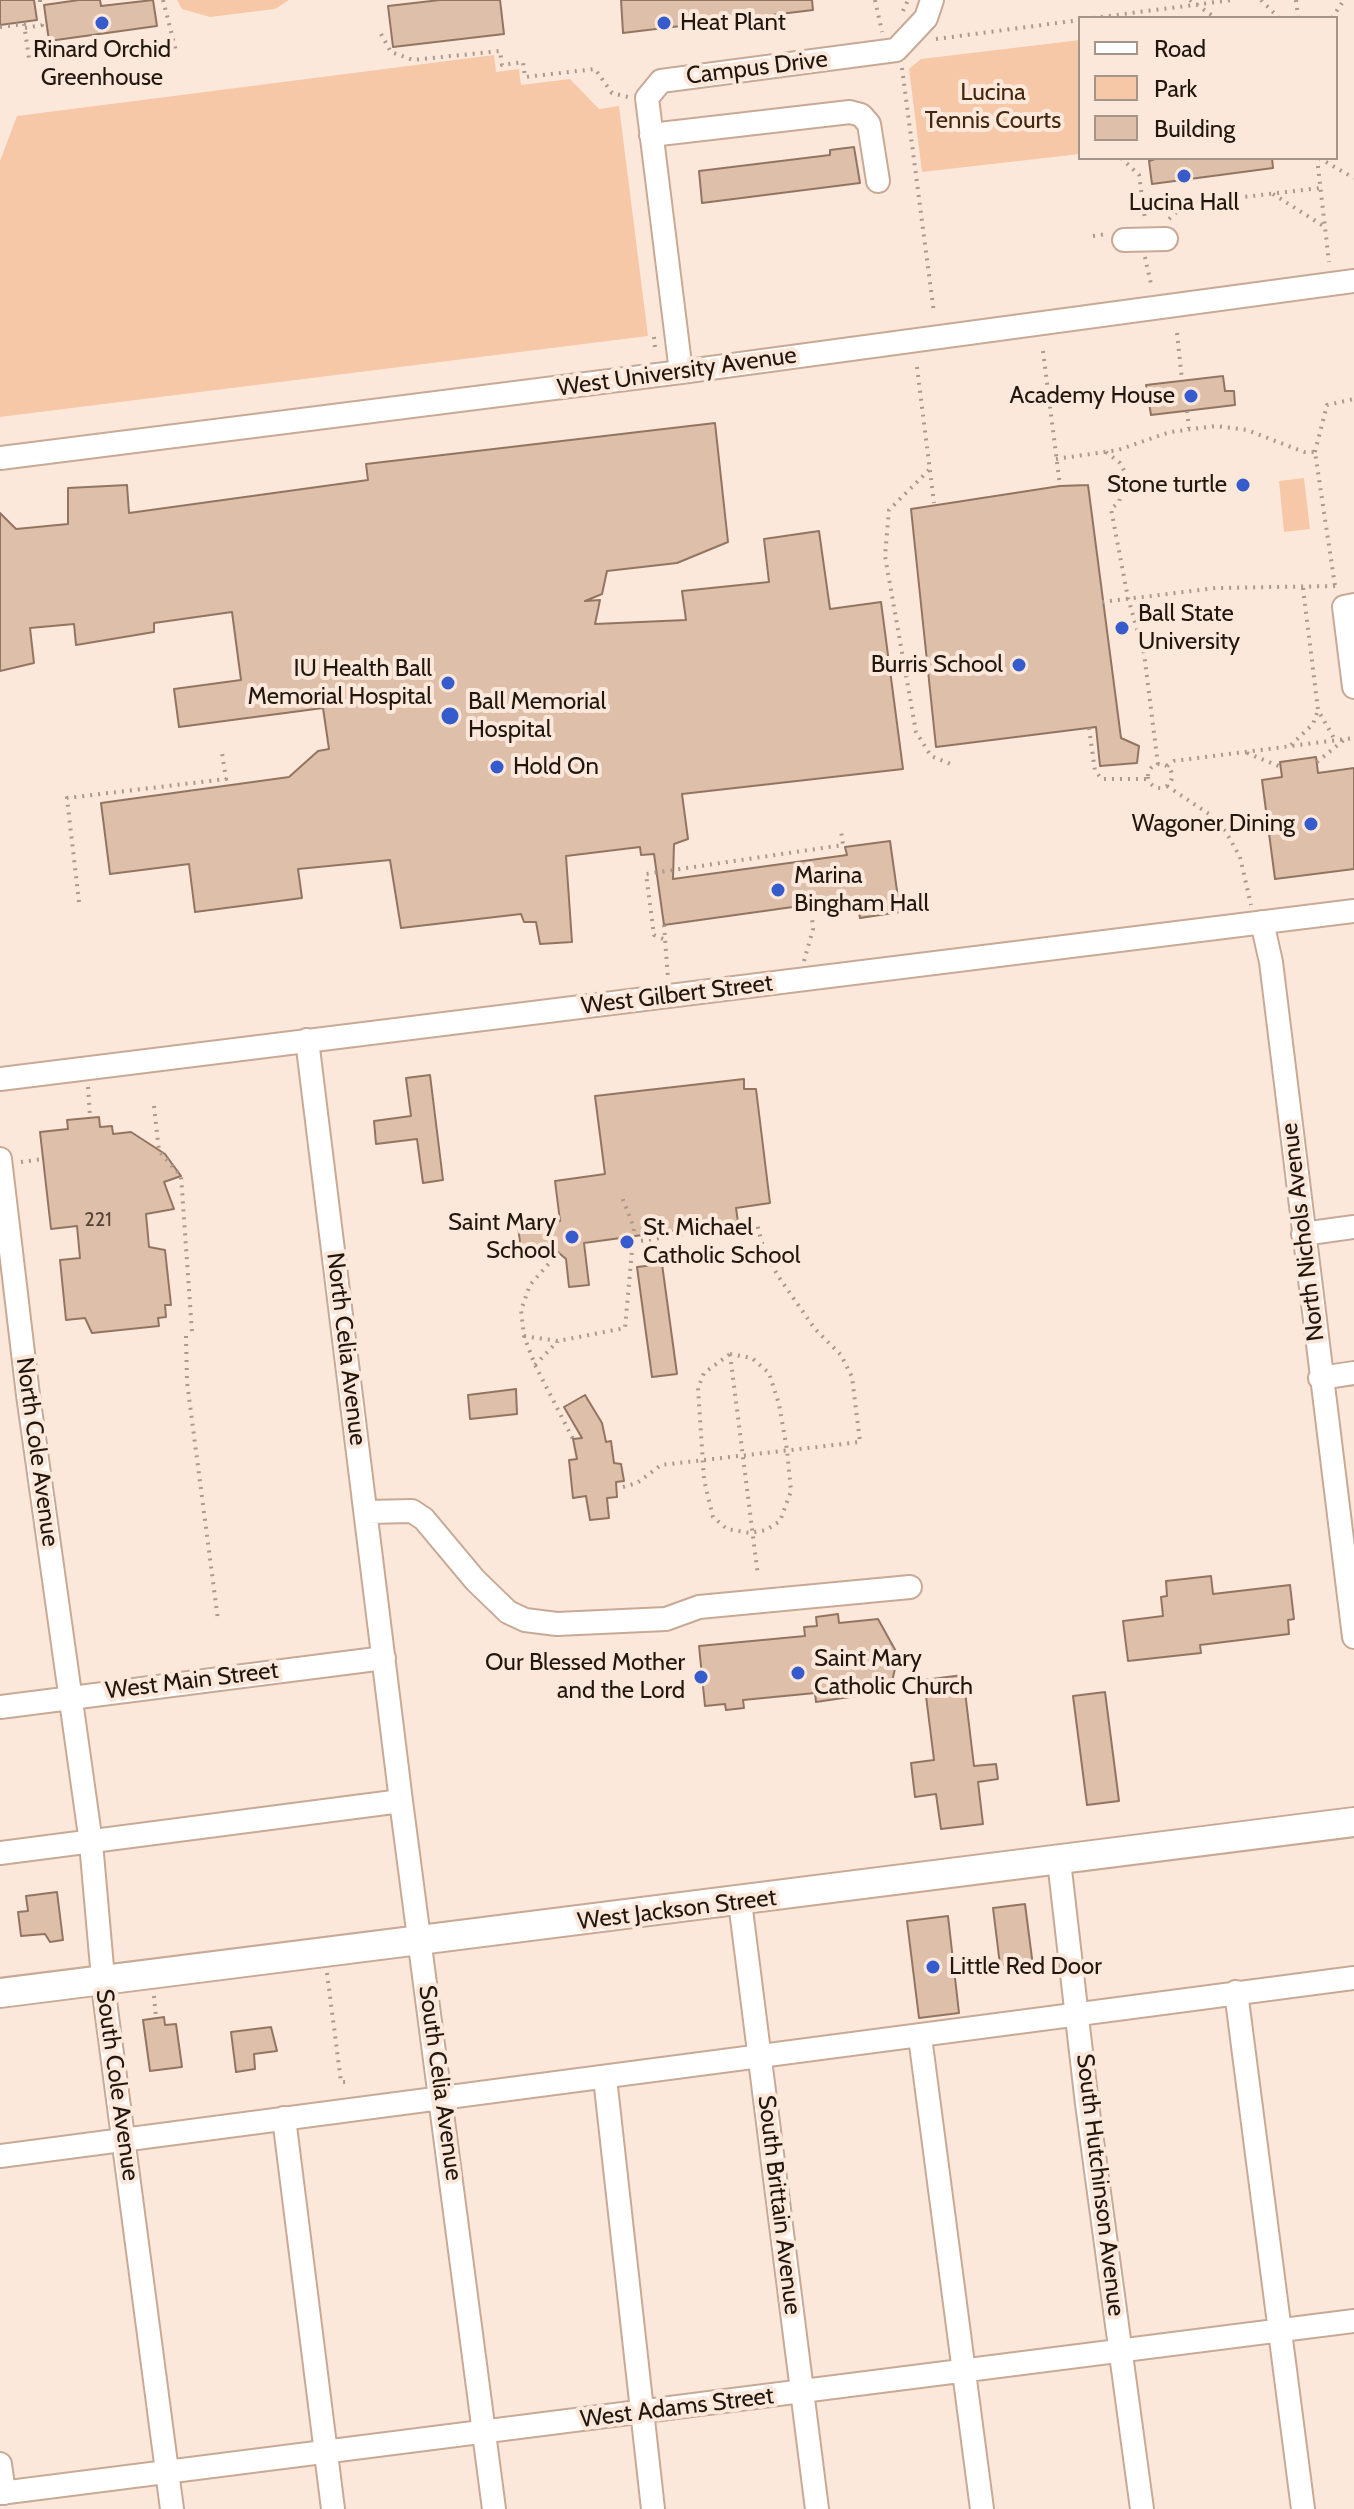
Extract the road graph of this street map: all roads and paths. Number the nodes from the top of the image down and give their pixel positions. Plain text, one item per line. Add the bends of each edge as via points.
1 (163, 0) edge
2 (875, 0) edge
3 (932, 0) edge
4 (1190, 0) edge
5 (1232, 0) edge
6 (1261, 0) edge
7 (1197, 5) junction
8 (1135, 15) edge
9 (1213, 16) edge
10 (1277, 16) edge
11 (41, 20) dead end
12 (1078, 20) edge
13 (0, 27) edge
14 (25, 28) junction
15 (890, 31) dead end
16 (381, 34) dead end
17 (933, 39) dead end
18 (176, 51) dead end
19 (29, 58) dead end
20 (912, 58) dead end
21 (629, 111) dead end
22 (651, 135) junction
23 (1318, 160) edge
24 (1322, 160) edge
25 (1354, 178) edge
26 (878, 181) dead end
27 (1320, 188) junction
28 (1271, 193) junction
29 (1142, 209) dead end
30 (1325, 227) junction
31 (1166, 239) dead end
32 (1124, 240) dead end
33 (1329, 262) dead end
34 (1354, 281) edge
35 (934, 313) dead end
36 (653, 332) dead end
37 (1177, 333) dead end
38 (655, 348) dead end
39 (1043, 351) dead end
40 (917, 367) dead end
41 (681, 372) junction
42 (1182, 380) dead end
43 (1354, 399) edge
44 (1187, 411) dead end
45 (1189, 428) junction
46 (1106, 452) junction
47 (1315, 452) junction
48 (0, 458) edge
49 (1056, 459) junction
50 (929, 470) junction
51 (1060, 486) dead end
52 (934, 503) dead end
53 (1335, 586) junction
54 (1303, 587) junction
55 (1349, 595) edge
56 (1128, 598) junction
57 (1102, 602) dead end
58 (1354, 687) edge
59 (1318, 710) junction
60 (1089, 728) dead end
61 (1354, 738) edge
62 (1345, 739) junction
63 (1335, 740) junction
64 (1291, 746) junction
65 (1245, 751) junction
66 (222, 753) dead end
67 (1317, 762) dead end
68 (951, 764) dead end
69 (1158, 765) junction
70 (1167, 766) junction
71 (1281, 767) dead end
72 (1149, 779) junction
73 (1167, 786) junction
74 (841, 831) dead end
75 (79, 902) dead end
76 (811, 905) dead end
77 (1354, 911) edge
78 (1262, 922) junction
79 (664, 925) dead end
80 (663, 939) junction
81 (804, 964) dead end
82 (669, 980) dead end
83 (307, 1040) junction
84 (0, 1079) edge
85 (88, 1085) dead end
86 (154, 1106) dead end
87 (90, 1117) dead end
88 (43, 1159) dead end
89 (5, 1161) edge
90 (622, 1197) dead end
91 (1354, 1227) edge
92 (1303, 1234) junction
93 (633, 1242) junction
94 (559, 1252) dead end
95 (192, 1332) dead end
96 (186, 1336) dead end
97 (524, 1336) junction
98 (558, 1341) junction
99 (730, 1354) junction
100 (535, 1365) junction
101 (1354, 1373) edge
102 (1320, 1378) junction
103 (573, 1439) dead end
104 (787, 1450) junction
105 (743, 1455) junction
106 (703, 1460) junction
107 (623, 1487) dead end
108 (367, 1512) junction
109 (750, 1533) junction
110 (1348, 1540) edge
111 (758, 1576) dead end
112 (910, 1587) dead end
113 (218, 1620) dead end
114 (1354, 1637) edge
115 (384, 1658) junction
116 (72, 1697) junction
117 (0, 1707) edge
118 (401, 1801) junction
119 (1354, 1822) edge
120 (91, 1843) junction
121 (0, 1853) edge
122 (1059, 1861) junction
123 (740, 1902) junction
124 (421, 1942) junction
125 (327, 1971) dead end
126 (1354, 1978) edge
127 (103, 1981) junction
128 (1236, 1992) junction
129 (0, 1993) edge
130 (153, 1993) dead end
131 (1079, 2013) junction
132 (156, 2018) dead end
133 (920, 2037) junction
134 (760, 2057) junction
135 (605, 2078) junction
136 (348, 2082) dead end
137 (442, 2096) junction
138 (284, 2118) junction
139 (125, 2138) junction
140 (0, 2156) edge
141 (1354, 2321) edge
142 (1280, 2330) junction
143 (1122, 2351) junction
144 (965, 2371) junction
145 (802, 2392) junction
146 (641, 2412) junction
147 (484, 2432) junction
148 (326, 2452) junction
149 (0, 2464) edge
150 (165, 2471) junction
151 (2, 2493) edge
152 (172, 2509) edge
153 (333, 2509) edge
154 (494, 2509) edge
155 (653, 2509) edge
156 (817, 2509) edge
157 (982, 2509) edge
158 (1142, 2509) edge
159 (1303, 2509) edge

1 - 18 path
2 - 15 path via 879,28
3 - 22 street, Campus Drive via 926,18 896,50 661,81 647,98
4 - 7 path
5 - 7 path
6 - 10 path
7 - 8 path
7 - 9 path
11 - 14 path via 42,25
12 - 17 path
13 - 14 path
14 - 19 path
16 - 21 path via 391,52 413,60 500,51 502,65 523,62 525,77 595,69 612,93 627,95
20 - 35 path via 902,68
22 - 26 street via 850,112 869,124
22 - 41 street, Campus Drive
23 - 27 path
24 - 25 path
27 - 28 path
27 - 30 path
28 - 29 path
28 - 30 path
30 - 33 path
31 - 32 street
34 - 41 street, West University Avenue
36 - 38 path
37 - 42 path
39 - 49 path
40 - 50 path
41 - 48 street, West University Avenue
43 - 47 path via 1327,405
44 - 45 path
45 - 46 path
45 - 47 path via 1247,430
46 - 49 path
46 - 56 path via 1126,474 1119,502 1111,509
47 - 53 path
49 - 51 path
50 - 52 path
50 - 68 path via 889,510 885,556 916,732 931,756
53 - 54 path
53 - 55 path
54 - 56 path via 1216,588
54 - 59 path
55 - 58 street via 1344,607
56 - 57 path
56 - 69 path via 1144,653
59 - 63 path
59 - 64 path via 1313,724
60 - 72 path via 1095,771 1102,779
61 - 62 path
62 - 63 path
62 - 67 path
63 - 64 path
64 - 65 path
65 - 70 path
65 - 71 path
66 - 75 path via 226,779 67,798
69 - 70 path
69 - 72 path via 1151,768
70 - 73 path via 1172,776
72 - 73 path via 1156,787
73 - 78 path via 1226,832 1240,857 1251,906
74 - 80 path via 843,845 646,874 654,935
76 - 81 path via 813,929
77 - 78 street, West Gilbert Street
78 - 83 street, West Gilbert Street
78 - 92 street, North Nichols Avenue
79 - 80 path
80 - 82 path
83 - 84 street, West Gilbert Street
83 - 108 street, North Celia Avenue
85 - 87 path
86 - 95 path via 159,1151 181,1176
88 - 89 path
89 - 116 street, North Cole Avenue via 28,1395
90 - 93 path via 634,1228
91 - 92 street
92 - 102 street, North Nichols Avenue
93 - 98 path via 625,1328
93 - 104 path via 757,1224 778,1276 815,1329 841,1355 852,1377 860,1442
94 - 97 path via 530,1285 521,1310
96 - 113 path via 187,1382
97 - 98 path
97 - 100 path
98 - 100 path
99 - 104 path via 752,1358 769,1373
99 - 105 path
99 - 106 path via 704,1373 698,1388
100 - 103 path
101 - 102 street
102 - 110 street, North Nichols Avenue
104 - 105 path
104 - 109 path via 791,1491 780,1521
105 - 106 path
105 - 109 path
106 - 107 path via 661,1465
106 - 109 path via 713,1517 727,1529
108 - 112 street via 412,1511 424,1519 508,1612 525,1620 557,1624 666,1619 699,1607
108 - 115 street, North Celia Avenue
109 - 111 path
110 - 114 street, North Nichols Avenue
115 - 116 street, West Main Street
115 - 118 street, South Celia Avenue
116 - 117 street, West Main Street
116 - 120 street, South Cole Avenue
118 - 120 street
118 - 124 street, South Celia Avenue
119 - 122 main road, West Jackson Street
120 - 121 street
120 - 127 street, South Cole Avenue
122 - 123 main road, West Jackson Street
122 - 131 street, South Hutchinson Avenue
123 - 124 main road, West Jackson Street
123 - 134 street, South Brittain Avenue
124 - 127 main road, West Jackson Street
124 - 137 street, South Celia Avenue
125 - 136 path via 341,2082
126 - 128 street
127 - 129 main road, West Jackson Street
127 - 139 street, South Cole Avenue
128 - 131 street
128 - 142 street
130 - 132 path
131 - 133 street
131 - 143 street, South Hutchinson Avenue
133 - 134 street
133 - 144 street
134 - 135 street
134 - 145 street, South Brittain Avenue
135 - 137 street
135 - 146 street
137 - 138 street
137 - 147 street, South Celia Avenue
138 - 139 street
138 - 148 street
139 - 140 street
139 - 150 street, South Cole Avenue
141 - 142 street, West Adams Street
142 - 143 street, West Adams Street
142 - 159 street
143 - 144 street, West Adams Street
143 - 158 street, South Hutchinson Avenue
144 - 145 street, West Adams Street
144 - 157 street
145 - 146 street, West Adams Street
145 - 156 street, South Brittain Avenue
146 - 147 street, West Adams Street
146 - 155 street
147 - 148 street, West Adams Street
147 - 154 street, South Celia Avenue
148 - 150 street, West Adams Street
148 - 153 street
149 - 151 street
150 - 151 street, West Adams Street
150 - 152 street, South Cole Avenue

